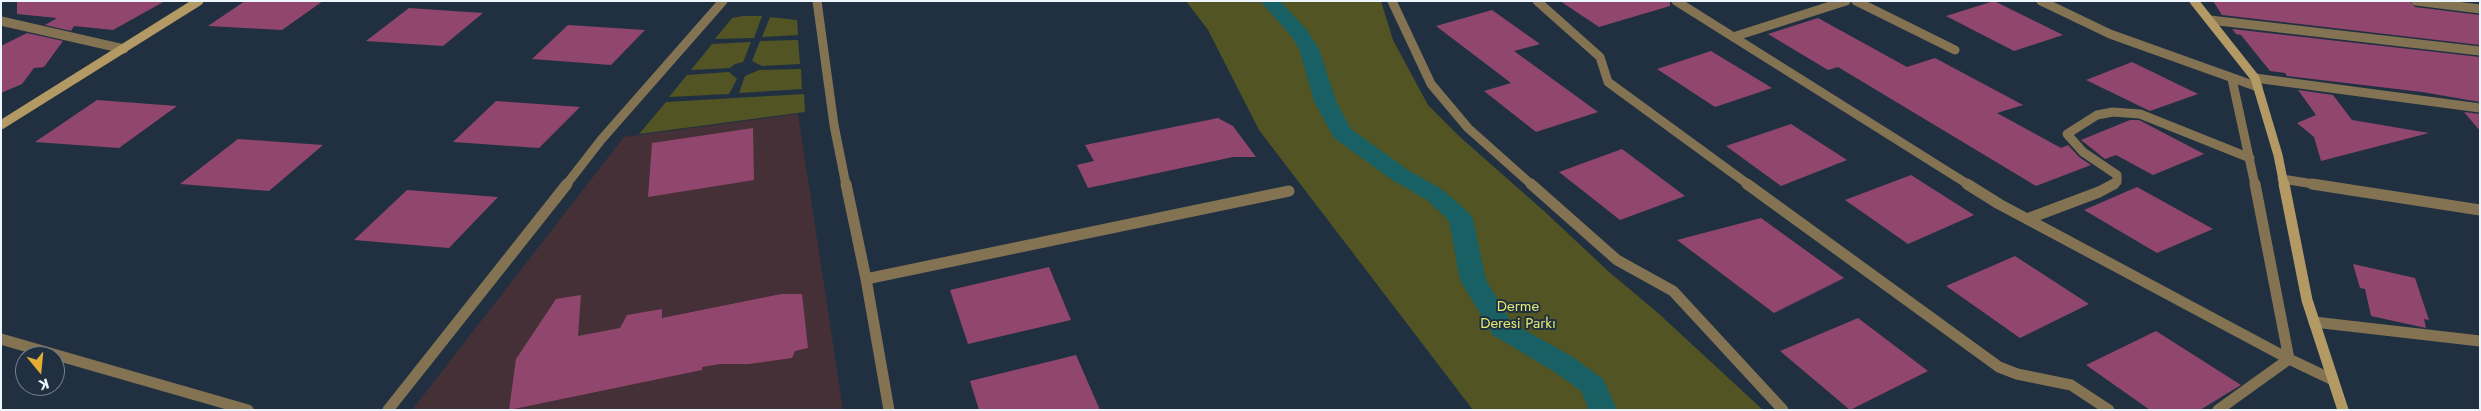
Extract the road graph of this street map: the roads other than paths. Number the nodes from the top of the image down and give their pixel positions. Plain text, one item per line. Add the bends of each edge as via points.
1 (198, 1) edge
2 (723, 1) edge
3 (816, 1) edge
4 (1392, 1) edge
5 (1538, 1) edge
6 (1676, 1) edge
7 (1846, 1) edge
8 (1856, 1) edge
9 (2041, 1) edge
10 (2194, 1) edge
11 (2416, 1) edge
12 (2480, 9) edge
13 (2210, 20) junction
14 (1, 21) edge
15 (14, 23) junction
16 (1, 29) edge
17 (1734, 37) junction
18 (124, 49) junction
19 (1954, 50) dead end
20 (2480, 51) edge
21 (2232, 79) junction
22 (2257, 83) junction
23 (2480, 108) edge
24 (1, 125) edge
25 (2250, 158) junction
26 (2282, 179) junction
27 (1289, 191) dead end
28 (2480, 210) edge
29 (2027, 219) junction
30 (866, 279) junction
31 (2314, 322) junction
32 (1, 339) edge
33 (2480, 341) edge
34 (2289, 359) junction
35 (2333, 380) junction
36 (248, 410) edge
37 (388, 410) edge
38 (889, 410) edge
39 (1783, 410) edge
40 (2109, 410) edge
41 (2218, 410) edge
42 (2343, 410) edge

1 - 18 street
2 - 37 street via 601,140
3 - 30 street via 834,125
4 - 39 street via 1431,84 1468,128 1617,260 1673,291
5 - 40 street via 1600,57 1608,82 1999,367 2071,385
6 - 17 street
7 - 17 street
8 - 19 street
9 - 21 street via 2110,34
10 - 13 street
11 - 12 street
13 - 20 street
13 - 22 street
14 - 15 street
15 - 16 street
15 - 18 street
17 - 29 street
18 - 24 street
21 - 22 street
21 - 25 street
22 - 23 street
22 - 26 street
25 - 29 street via 2140,114 2097,114 2067,134 2084,152 2117,174 2117,182
25 - 34 street
26 - 28 street
26 - 31 street
27 - 30 street
29 - 34 street
30 - 38 street
31 - 33 street
31 - 35 street
32 - 36 street
34 - 35 street
34 - 41 street
35 - 42 street

